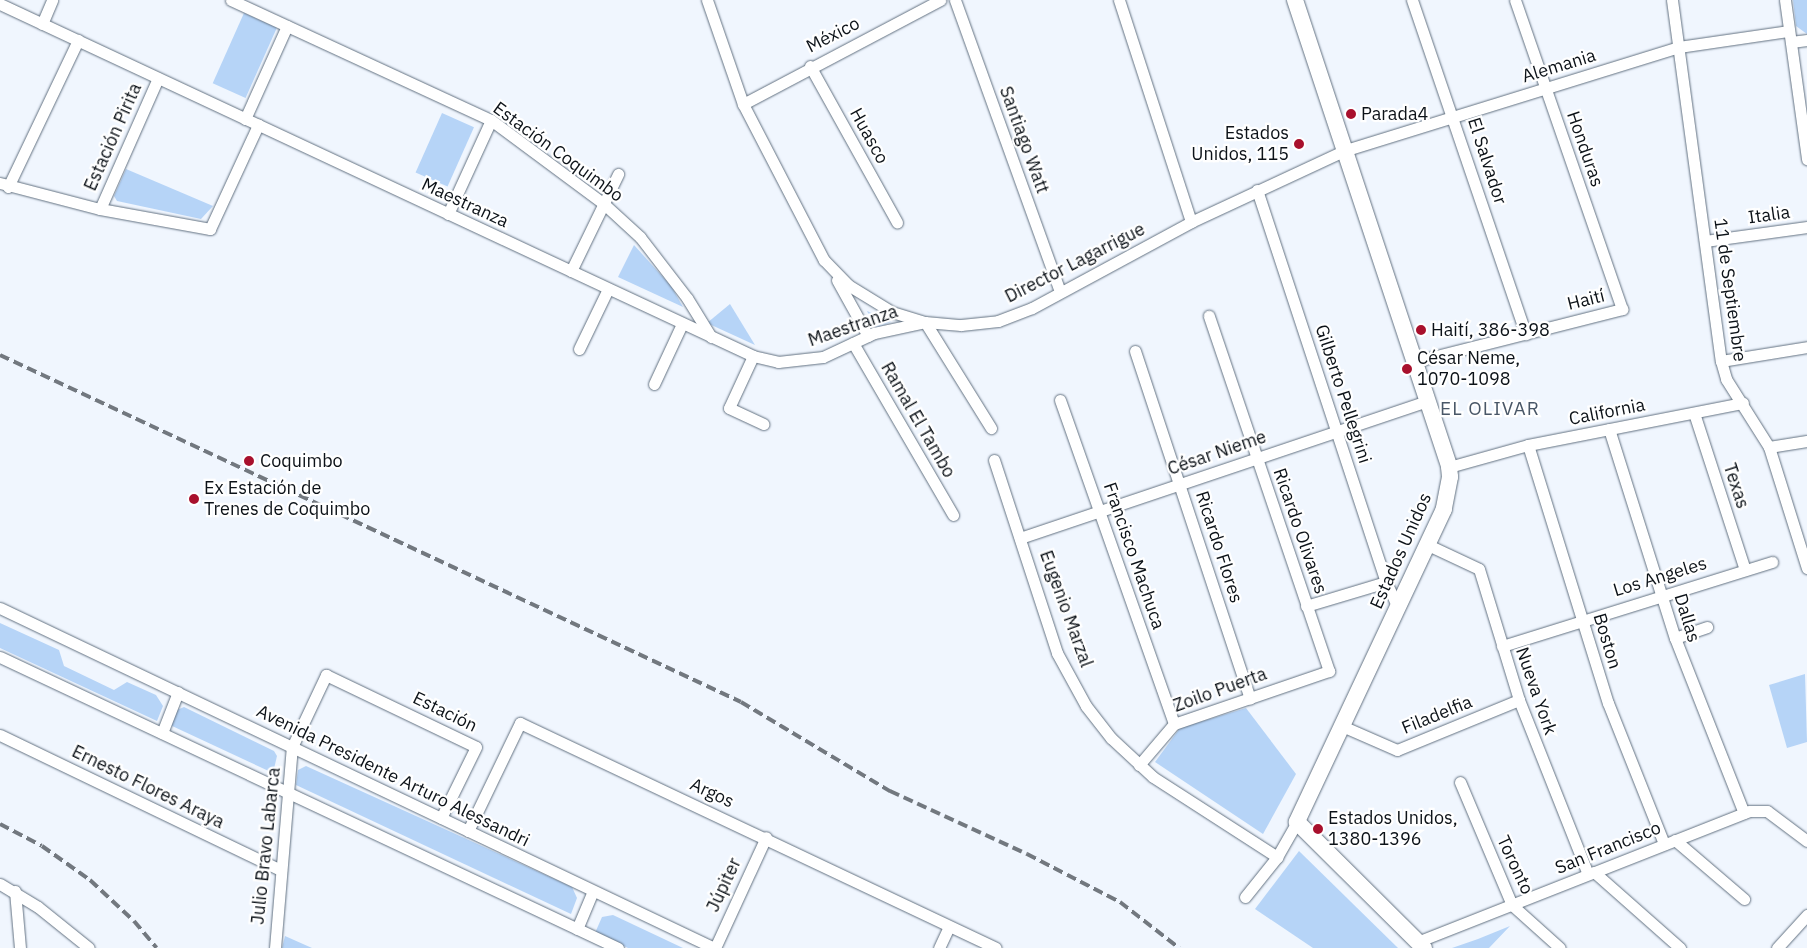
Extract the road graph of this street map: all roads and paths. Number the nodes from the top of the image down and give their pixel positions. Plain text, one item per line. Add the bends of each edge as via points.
1 (52, 0) edge
2 (231, 0) edge
3 (707, 0) edge
4 (940, 0) edge
5 (955, 0) edge
6 (1119, 0) edge
7 (1295, 0) edge
8 (1412, 0) edge
9 (1516, 0) edge
10 (1672, 0) edge
11 (1785, 0) edge
12 (0, 4) edge
13 (42, 24) junction
14 (287, 26) junction
15 (1790, 37) junction
16 (78, 40) junction
17 (1807, 40) edge
18 (1679, 47) junction
19 (810, 66) junction
20 (158, 78) junction
21 (1545, 89) junction
22 (743, 104) junction
23 (1454, 117) junction
24 (245, 119) junction
25 (491, 120) junction
26 (258, 125) junction
27 (1343, 151) junction
28 (1807, 159) edge
29 (618, 174) dead end
30 (4, 185) edge
31 (1257, 190) junction
32 (604, 204) junction
33 (100, 209) junction
34 (448, 214) junction
35 (897, 222) dead end
36 (1191, 222) junction
37 (1807, 227) edge
38 (1705, 241) junction
39 (824, 260) junction
40 (571, 271) junction
41 (608, 289) junction
42 (1060, 292) junction
43 (1622, 309) joint
44 (1209, 316) dead end
45 (925, 322) junction
46 (682, 324) junction
47 (1526, 334) junction
48 (868, 336) junction
49 (711, 337) junction
50 (853, 343) junction
51 (1807, 348) edge
52 (579, 349) dead end
53 (1135, 351) dead end
54 (753, 356) junction
55 (1720, 361) junction
56 (1413, 362) junction
57 (654, 384) dead end
58 (1060, 400) dead end
59 (1426, 401) junction
60 (1742, 402) junction
61 (1694, 413) junction
62 (763, 424) dead end
63 (992, 428) dead end
64 (1609, 429) junction
65 (1337, 431) junction
66 (1807, 441) edge
67 (1528, 445) junction
68 (1768, 447) junction
69 (1257, 458) junction
70 (994, 460) dead end
71 (1450, 467) junction
72 (1180, 484) junction
73 (1100, 511) junction
74 (953, 515) dead end
75 (1802, 530) edge
76 (1020, 538) junction
77 (1428, 545) junction
78 (1772, 562) dead end
79 (1807, 568) edge
80 (1745, 570) junction
81 (1386, 582) junction
82 (1662, 595) junction
83 (1306, 606) junction
84 (0, 608) edge
85 (1398, 608) junction
86 (1582, 619) junction
87 (1707, 626) dead end
88 (1675, 638) junction
89 (1502, 646) junction
90 (0, 657) edge
91 (1328, 671) joint
92 (178, 692) junction
93 (1250, 698) junction
94 (1519, 700) junction
95 (1174, 724) junction
96 (1342, 726) junction
97 (162, 733) junction
98 (0, 735) edge
99 (292, 747) junction
100 (1139, 765) junction
101 (1460, 782) dead end
102 (289, 793) junction
103 (1744, 813) junction
104 (441, 818) junction
105 (1297, 822) junction
106 (468, 831) junction
107 (766, 838) junction
108 (1675, 840) junction
109 (1807, 840) edge
110 (1664, 844) junction
111 (1276, 857) junction
112 (281, 870) junction
113 (1591, 873) junction
114 (0, 884) edge
115 (15, 891) junction
116 (593, 891) junction
117 (1245, 897) dead end
118 (1744, 899) dead end
119 (1512, 905) junction
120 (1807, 915) edge
121 (949, 927) junction
122 (577, 928) junction
123 (1420, 945) edge
124 (20, 948) edge
125 (89, 948) edge
126 (275, 948) edge
127 (618, 948) edge
128 (714, 948) edge
129 (939, 948) edge
130 (996, 948) edge
131 (1560, 948) edge
132 (1680, 948) edge
133 (1777, 948) edge

1 - 13 street
2 - 14 street, Estación Coquimbo
3 - 22 street, Director Lagarrigue
4 - 19 street, México
5 - 42 street, Santiago Watt
6 - 36 street
7 - 27 main road, Estados Unidos
8 - 23 street, El Salvador
9 - 21 street, Honduras
10 - 18 street, 11 de Septiembre
11 - 15 street
12 - 13 street, Maestranza
13 - 16 street, Maestranza
14 - 24 street
14 - 25 street, Estación Coquimbo
15 - 17 street, Alemania
15 - 18 street, Alemania
15 - 28 street
16 - 20 street, Maestranza
16 - 30 street
18 - 21 street, Alemania
18 - 38 street, 11 de Septiembre
19 - 22 street, México
19 - 35 street, Huasco
20 - 24 street, Maestranza
20 - 33 street, Estación Pirita
21 - 23 street, Alemania
21 - 43 street, Honduras
22 - 39 street, Director Lagarrigue
23 - 27 street, Alemania
23 - 47 street, El Salvador
24 - 26 street, Maestranza
25 - 32 street, Estación Coquimbo
25 - 34 street
26 - 33 street via 210,229
26 - 34 street, Maestranza
27 - 31 street, Director Lagarrigue
27 - 56 main road, Estados Unidos
29 - 32 street
30 - 33 street
31 - 36 street, Director Lagarrigue
31 - 65 street, Gilberto Pellegrini
32 - 40 street
32 - 49 street, Estación Coquimbo via 652,252 688,298
34 - 40 street, Maestranza
36 - 42 street, Director Lagarrigue
37 - 38 street, Italia
38 - 55 street, 11 de Septiembre
39 - 45 street, Director Lagarrigue via 848,285 876,305
39 - 48 street, Director Lagarrigue
40 - 41 street, Maestranza
41 - 46 street, Maestranza
41 - 52 street
42 - 45 street, Director Lagarrigue via 1032,308 998,321 962,325
43 - 47 street, Haití
44 - 69 street, Ricardo Olivares
45 - 48 street, Maestranza
45 - 63 street
46 - 49 street, Maestranza
46 - 57 street
47 - 56 street, Haití
48 - 50 street, Maestranza
49 - 54 street, Maestranza
50 - 54 street, Maestranza via 823,357 794,362
50 - 74 street, Ramal El Tambo
51 - 55 street
53 - 72 street, Ricardo Flores
54 - 62 street via 728,408
55 - 60 street, 11 de Septiembre via 1726,379
56 - 59 main road, Estados Unidos
58 - 73 street, Francisco Machuca
59 - 65 street, César Nieme
59 - 71 main road, Estados Unidos
60 - 61 street, California
60 - 68 street, 11 de Septiembre
61 - 64 street, California
61 - 80 street, Texas
64 - 67 street, California
64 - 82 street, Dallas
65 - 69 street, César Nieme
65 - 81 street, Gilberto Pellegrini
66 - 68 street
67 - 71 street, California
67 - 86 street, Boston
68 - 75 street, 11 de Septiembre
69 - 72 street, César Nieme
69 - 83 street, Ricardo Olivares
70 - 76 street, Eugenio Marzal
71 - 77 main road, Estados Unidos via 1447,499
72 - 73 street, César Nieme
72 - 93 street, Ricardo Flores
73 - 76 street, César Nieme
73 - 95 street, Francisco Machuca
75 - 79 street, 11 de Septiembre
76 - 100 street, Eugenio Marzal via 1065,671 1098,723
77 - 85 main road, Estados Unidos
77 - 89 street, Nueva York via 1479,569
78 - 80 street, Los Angeles
80 - 82 street, Los Angeles
81 - 83 street
81 - 85 street, Gilberto Pellegrini
82 - 86 street, Los Angeles
82 - 88 street, Dallas
83 - 91 street, Ricardo Olivares
84 - 92 street, Avenida Presidente Arturo Alessandri
85 - 96 main road, Estados Unidos
86 - 89 street, Los Angeles
86 - 110 street, Boston via 1608,703
87 - 88 street
88 - 103 street, Dallas
89 - 94 street, Nueva York
90 - 97 street
91 - 93 street, Zoilo Puerta
92 - 97 street
92 - 99 street, Avenida Presidente Arturo Alessandri
93 - 95 street, Zoilo Puerta
94 - 96 street, Filadelfia via 1397,750
94 - 113 street, Nueva York
95 - 100 street, Zoilo Puerta
96 - 105 main road, Estados Unidos
97 - 102 street
98 - 112 street, Ernesto Flores Araya
99 - 102 street, Julio Bravo Labarca
99 - 104 street, Avenida Presidente Arturo Alessandri
99 - 104 street, Estación via 326,675 476,746
100 - 111 street, Eugenio Marzal
101 - 119 street, Toronto
102 - 112 street, Julio Bravo Labarca
102 - 122 street
103 - 108 street, San Francisco
103 - 109 street, San Francisco via 1755,809 1767,811
104 - 106 street, Avenida Presidente Arturo Alessandri
105 - 111 street, Estados Unidos
105 - 123 main road
106 - 107 street, Argos via 520,723
106 - 116 street, Avenida Presidente Arturo Alessandri
107 - 121 street, Argos
107 - 128 street, Júpiter
108 - 110 street, San Francisco
108 - 118 street
110 - 113 street, San Francisco
111 - 117 street, Estados Unidos
112 - 126 street, Julio Bravo Labarca
113 - 119 street, San Francisco
113 - 132 street, Nueva York
114 - 115 street
115 - 124 street
115 - 125 street
116 - 122 street
116 - 128 street, Avenida Presidente Arturo Alessandri
119 - 123 street, San Francisco
119 - 131 street, Toronto
120 - 133 street
121 - 129 street
121 - 130 street, Argos
122 - 127 street

